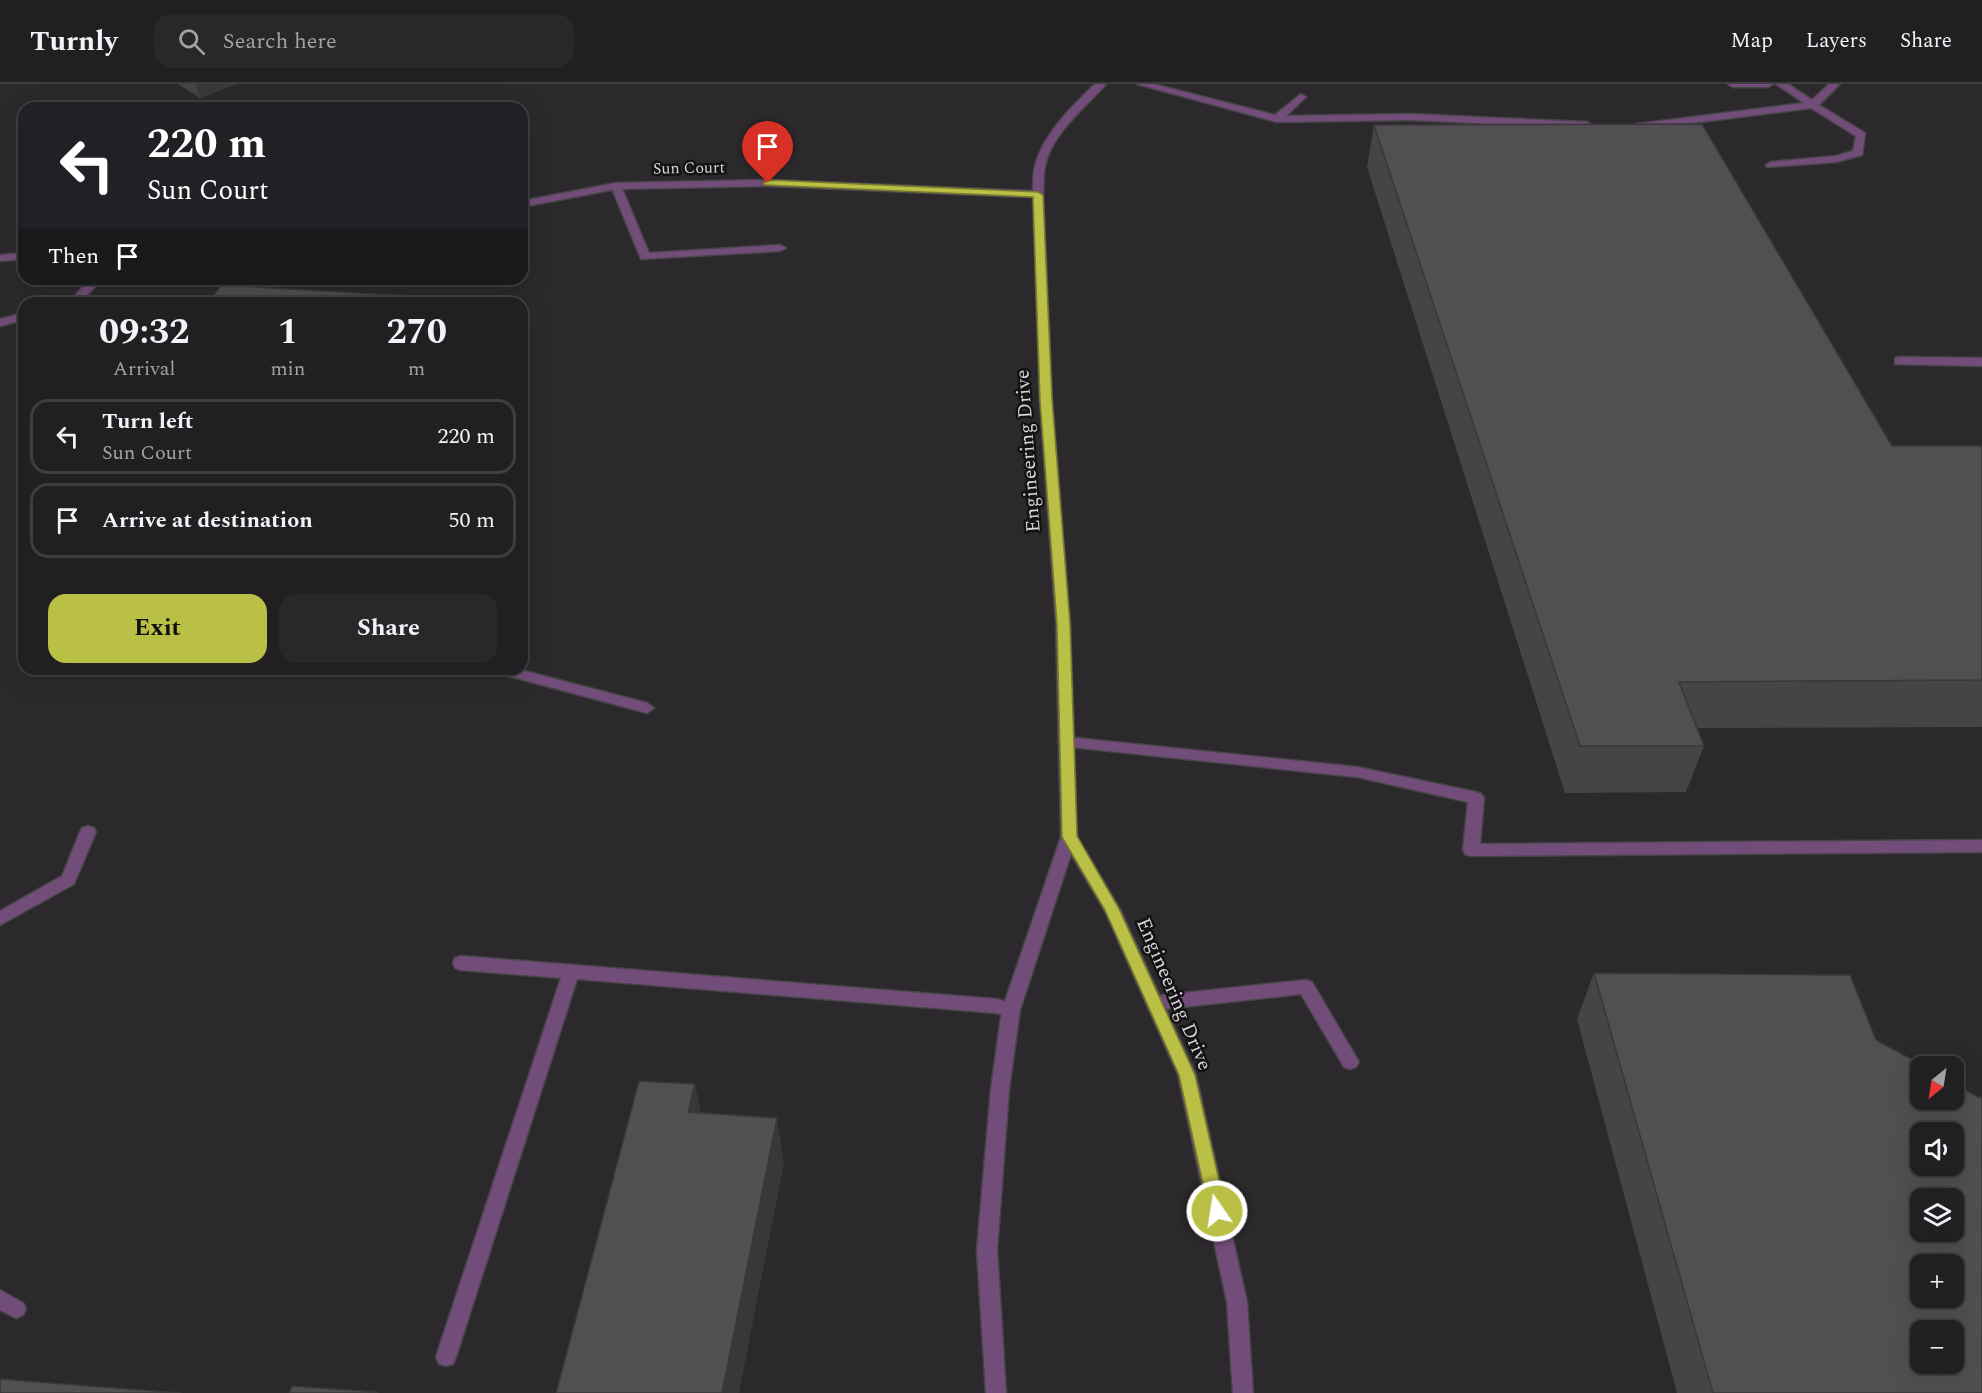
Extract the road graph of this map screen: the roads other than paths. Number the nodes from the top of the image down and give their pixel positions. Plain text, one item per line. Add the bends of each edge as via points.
1 (1101, 84) edge
2 (1142, 84) edge
3 (1733, 84) edge
4 (1768, 84) edge
5 (1781, 84) edge
6 (1835, 84) edge
7 (1301, 97) dead end
8 (1813, 105) junction
9 (1277, 119) junction
10 (1595, 126) edge
11 (1630, 128) edge
12 (1772, 165) dead end
13 (616, 186) junction
14 (1038, 195) junction
15 (528, 203) edge
16 (780, 248) dead end
17 (18, 256) edge
18 (0, 258) edge
19 (91, 285) edge
20 (80, 297) edge
21 (18, 318) edge
22 (0, 323) edge
23 (1899, 361) dead end
24 (1982, 362) edge
25 (521, 675) edge
26 (647, 708) dead end
27 (1066, 742) junction
28 (88, 832) dead end
29 (1070, 837) junction
30 (1982, 846) edge
31 (0, 919) edge
32 (461, 963) dead end
33 (571, 972) junction
34 (1155, 1003) junction
35 (1011, 1010) junction
36 (1350, 1062) dead end
37 (446, 1358) dead end
38 (996, 1393) edge
39 (1244, 1393) edge

1 - 14 street, Engineering Drive via 1064,125 1041,161
2 - 9 street
3 - 4 street
5 - 8 street
6 - 8 street
7 - 9 street
8 - 11 street
8 - 12 street via 1861,135 1858,153
9 - 10 street via 1409,117
13 - 14 street, Sun Court via 768,183
13 - 15 street, Sun Court
13 - 16 street via 645,257
14 - 27 street, Engineering Drive via 1046,400 1063,624
17 - 18 street
19 - 20 street
21 - 22 street
23 - 24 street
25 - 26 street
27 - 29 street, Engineering Drive
27 - 30 street via 1357,772 1476,798 1472,850
28 - 31 street via 68,880
29 - 34 street, Engineering Drive via 1112,909
29 - 35 street, Engineering Drive
32 - 33 street
33 - 35 street
33 - 37 street
34 - 36 street via 1306,987
34 - 39 street, Engineering Drive via 1187,1075 1238,1302
35 - 38 street, Engineering Drive via 1000,1089 987,1250

